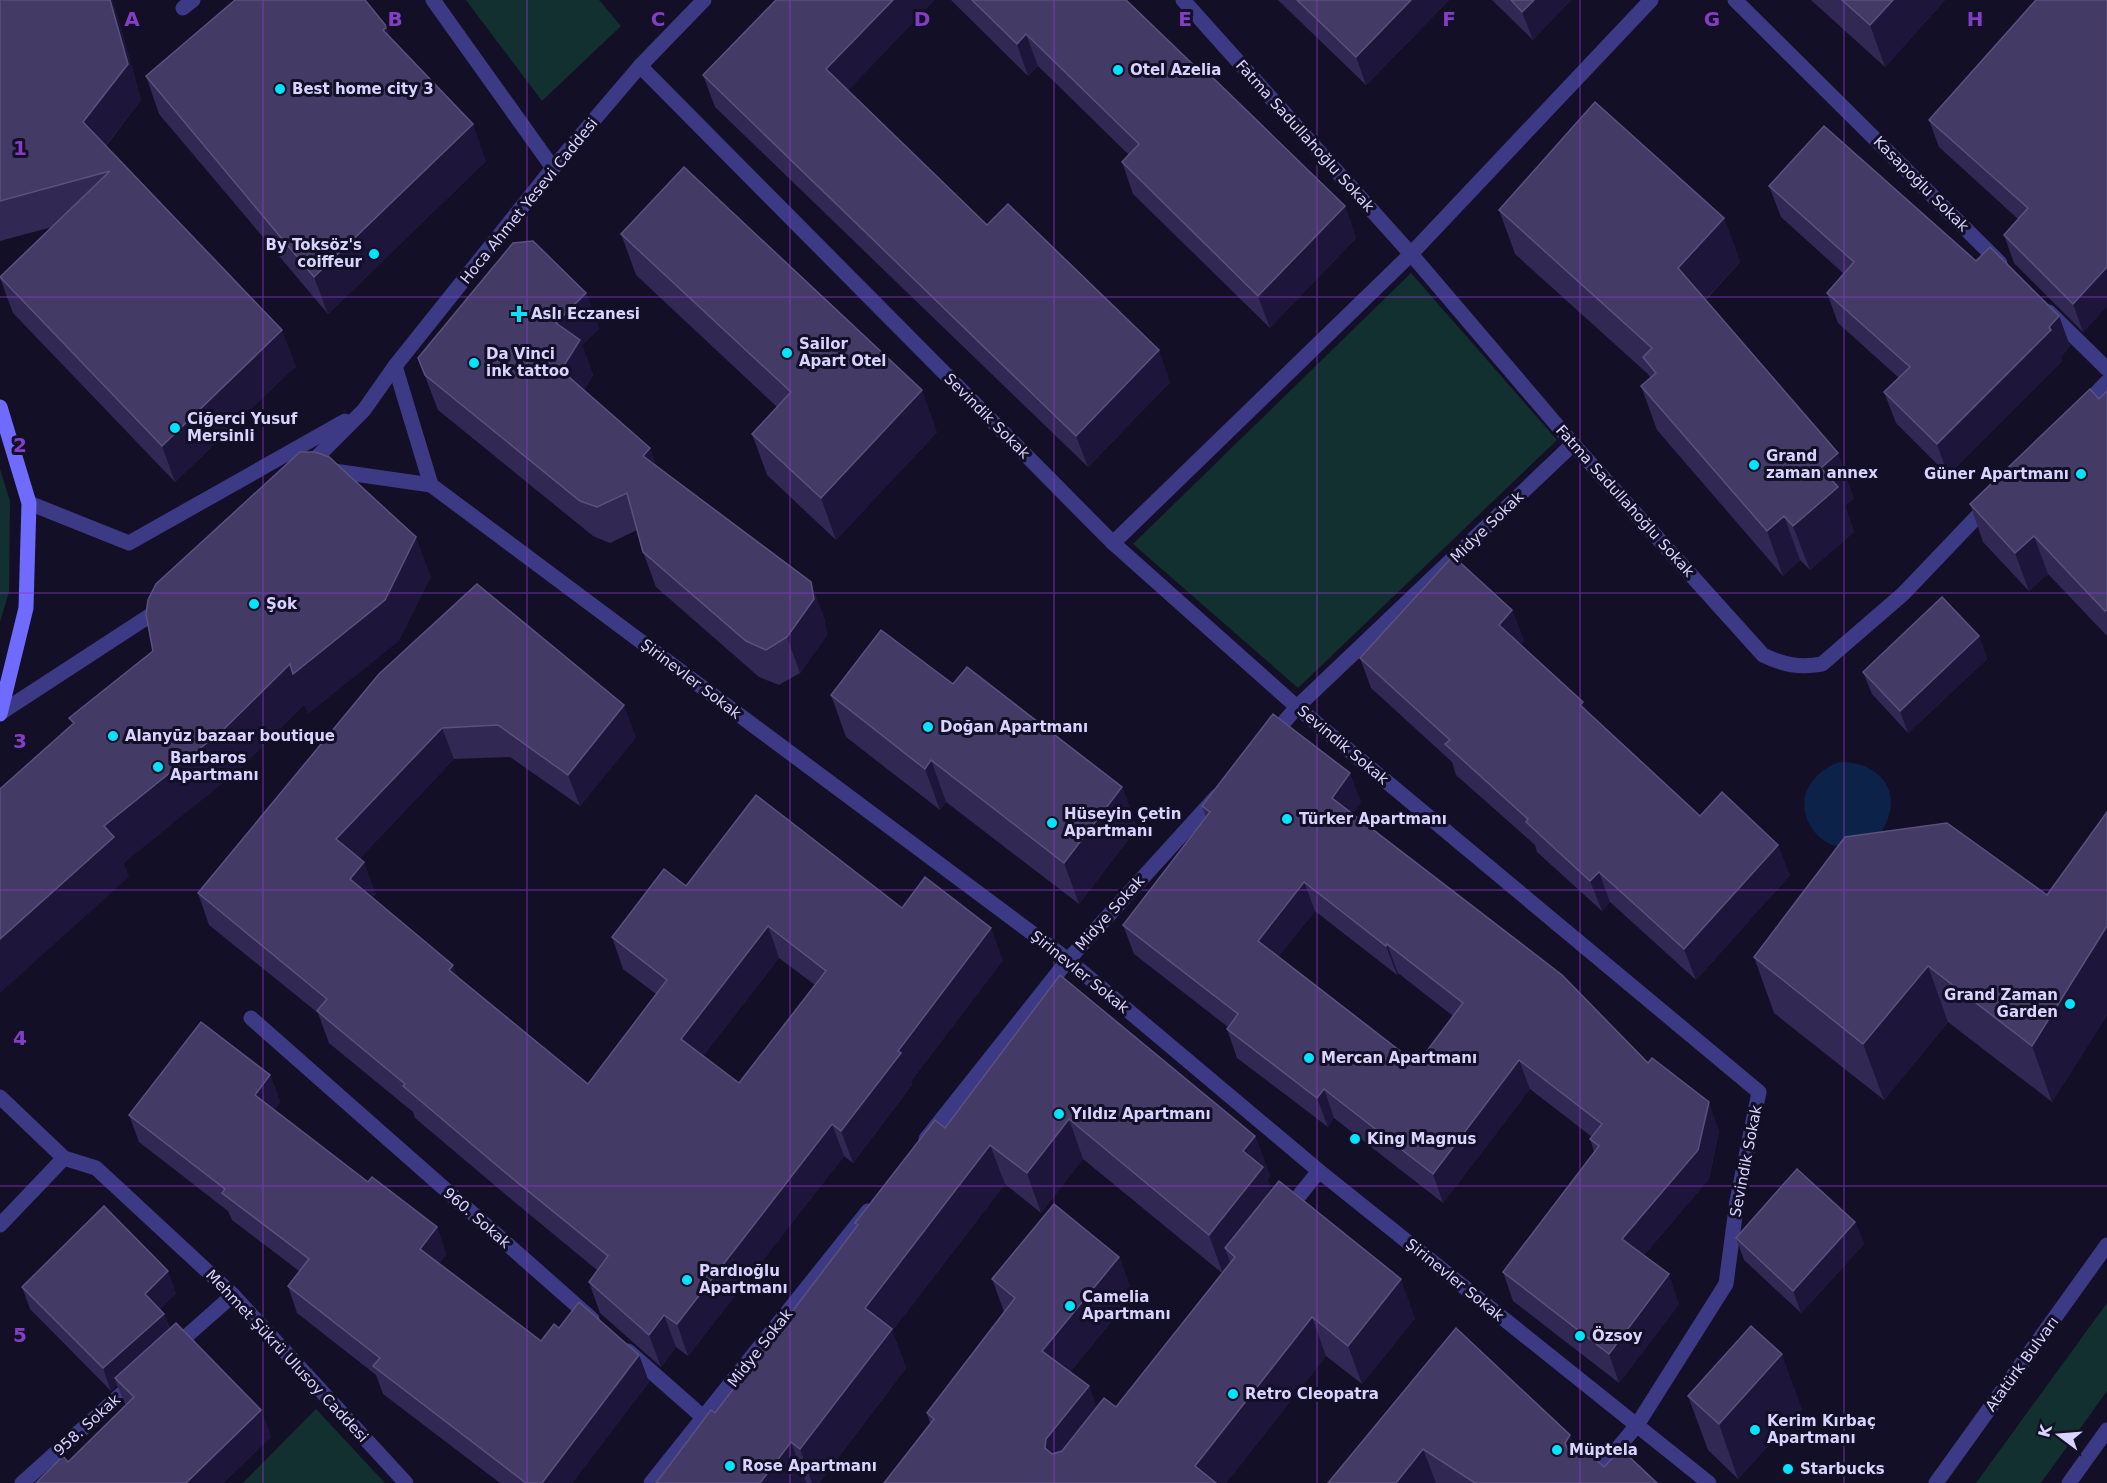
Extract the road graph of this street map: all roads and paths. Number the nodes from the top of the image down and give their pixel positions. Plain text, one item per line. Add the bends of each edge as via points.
1 (433, 0) edge
2 (704, 0) edge
3 (1183, 0) edge
4 (1651, 0) edge
5 (1735, 0) edge
6 (640, 66) junction
7 (554, 168) junction
8 (1411, 254) junction
9 (2014, 276) edge
10 (2039, 302) edge
11 (395, 366) junction
12 (2107, 369) edge
13 (2107, 382) edge
14 (0, 407) edge
15 (364, 410) junction
16 (2074, 416) edge
17 (1573, 444) junction
18 (302, 471) joint
19 (431, 485) junction
20 (2001, 492) edge
21 (29, 503) junction
22 (1113, 543) junction
23 (178, 594) edge
24 (1297, 707) junction
25 (1, 713) edge
26 (1258, 751) edge
27 (1226, 786) edge
28 (1068, 960) junction
29 (251, 1018) dead end
30 (0, 1097) edge
31 (919, 1147) edge
32 (64, 1158) junction
33 (1319, 1171) junction
34 (875, 1203) edge
35 (0, 1225) edge
36 (1275, 1226) edge
37 (2107, 1245) edge
38 (233, 1295) junction
39 (162, 1358) edge
40 (145, 1374) edge
41 (704, 1418) junction
42 (1637, 1425) junction
43 (2107, 1430) edge
44 (22, 1483) edge
45 (406, 1483) edge
46 (651, 1483) edge
47 (1589, 1483) edge
48 (1709, 1483) edge
49 (1936, 1483) edge
50 (2069, 1483) edge

1 - 7 street
2 - 6 street, Hoca Ahmet Yesevi Caddesi
3 - 8 street, Fatma Sadullahoğlu Sokak
4 - 8 street
5 - 9 street, Kasapoğlu Sokak
6 - 7 street, Hoca Ahmet Yesevi Caddesi
6 - 22 street, Sevindik Sokak
7 - 11 street, Hoca Ahmet Yesevi Caddesi
8 - 17 street, Fatma Sadullahoğlu Sokak
8 - 22 street
10 - 12 street
11 - 15 street, Hoca Ahmet Yesevi Caddesi
11 - 19 street
13 - 16 street
14 - 21 main road
15 - 18 street, Hoca Ahmet Yesevi Caddesi
15 - 21 street, Hoca Ahmet Yesevi Caddesi via 129,543
17 - 20 street, Fatma Sadullahoğlu Sokak via 1763,655 1791,666 1822,664 1903,594
17 - 24 street, Midye Sokak
18 - 19 street, Şirinevler Sokak
19 - 28 street, Şirinevler Sokak
21 - 25 main road via 26,608
22 - 24 street, Sevindik Sokak
23 - 25 street
24 - 26 street, Midye Sokak
24 - 42 street, Sevindik Sokak via 1759,1092 1737,1201 1726,1284
27 - 28 street, Midye Sokak
28 - 31 street, Midye Sokak
28 - 33 street, Şirinevler Sokak
29 - 41 street, 960. Sokak
30 - 32 street, Mehmet Şükrü Ulusoy Caddesi
32 - 35 street
32 - 38 street, Mehmet Şükrü Ulusoy Caddesi via 96,1168
33 - 36 street
33 - 42 street, Şirinevler Sokak
34 - 41 street, Midye Sokak
37 - 49 street, Atatürk Bulvarı
38 - 39 street
38 - 45 street, Mehmet Şükrü Ulusoy Caddesi
40 - 44 street, 958. Sokak
41 - 46 street, Midye Sokak
42 - 47 street, Sevindik Sokak
42 - 48 street, Şirinevler Sokak
43 - 50 street

